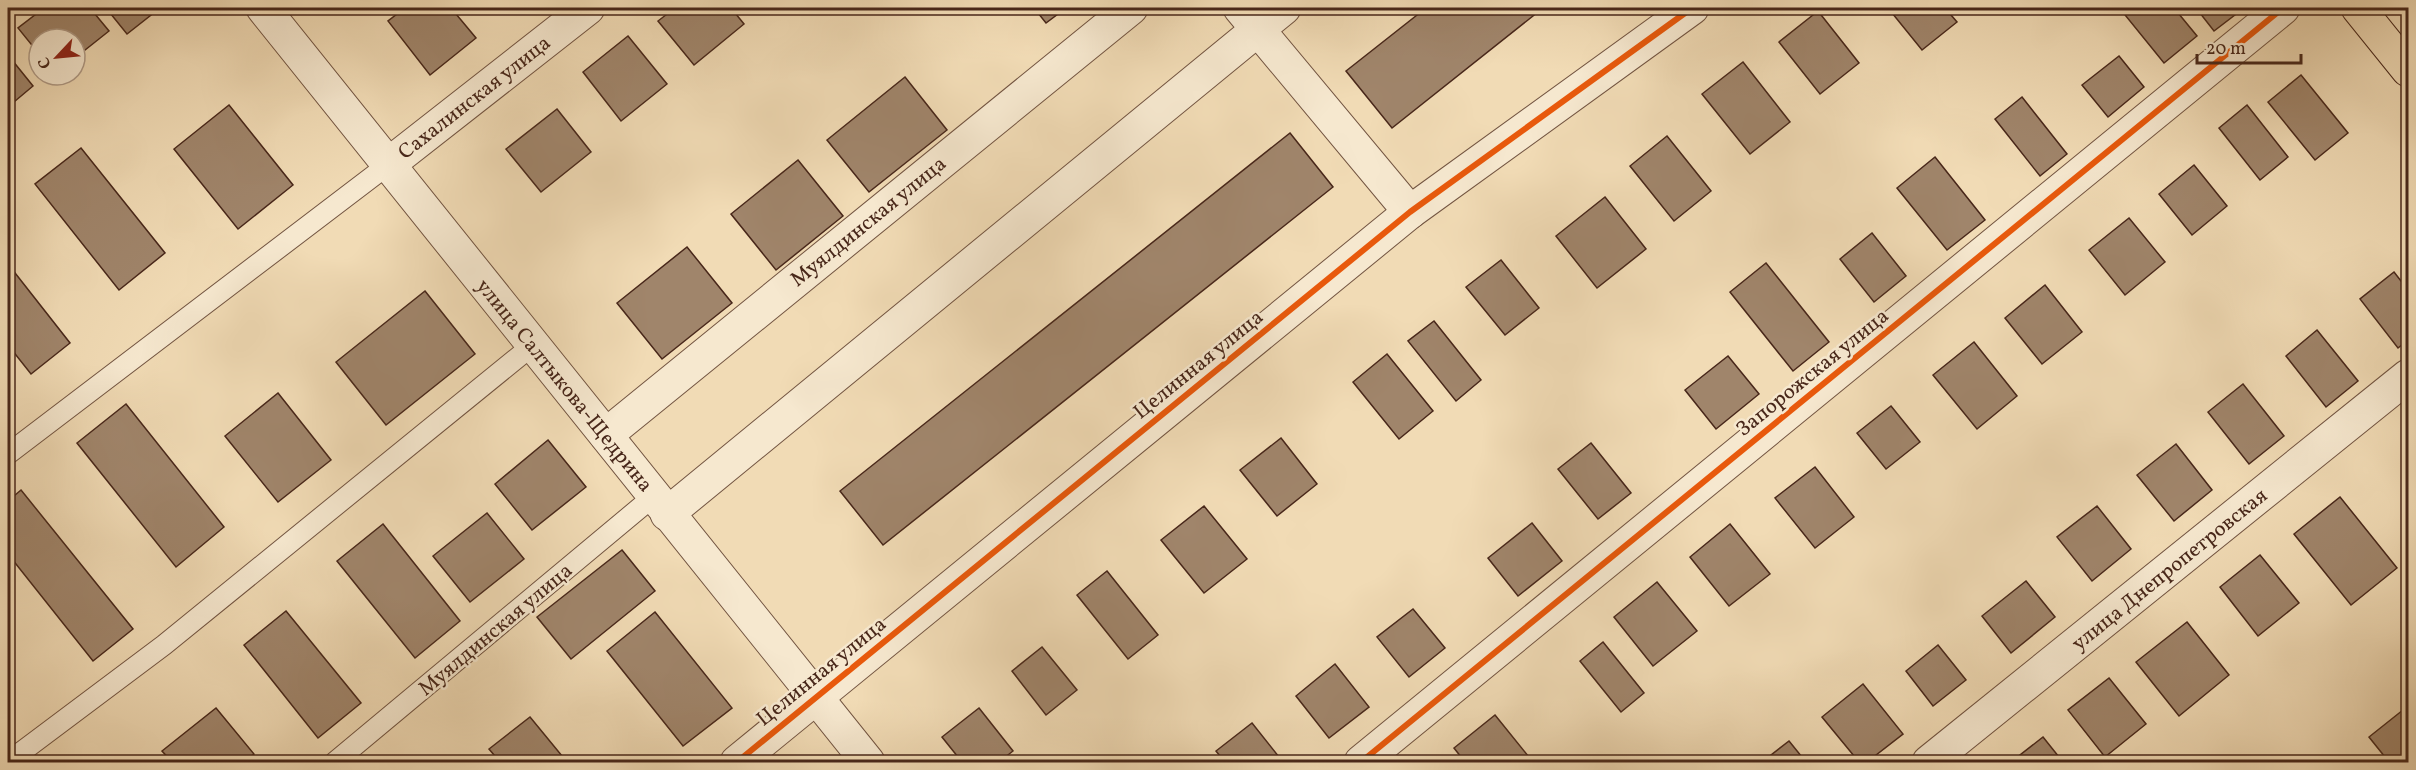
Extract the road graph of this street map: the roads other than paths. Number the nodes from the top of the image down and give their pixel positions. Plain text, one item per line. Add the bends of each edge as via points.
1 (264, 8) edge
2 (588, 8) edge
3 (1131, 8) edge
4 (1284, 8) edge
5 (1692, 8) edge
6 (2283, 8) edge
7 (2358, 8) edge
8 (1249, 18) edge
9 (2409, 70) edge
10 (389, 164) junction
11 (1410, 212) junction
12 (533, 345) junction
13 (2409, 376) edge
14 (606, 435) junction
15 (8, 454) edge
16 (661, 505) junction
17 (815, 697) junction
18 (8, 762) edge
19 (335, 762) edge
20 (737, 762) edge
21 (868, 762) edge
22 (1361, 762) edge
23 (1929, 762) edge

1 - 10 street, улица Салтыкова-Щедрина
2 - 10 street, Сахалинская улица
3 - 14 street, Муялдинская улица
4 - 8 street
5 - 11 street, Целинная улица
6 - 22 street, Запорожская улица
7 - 9 main road
8 - 11 street
8 - 16 street
10 - 12 street, улица Салтыкова-Щедрина
10 - 15 lane
11 - 17 street, Целинная улица
12 - 14 street, улица Салтыкова-Щедрина
12 - 18 lane via 164,645
13 - 23 street, улица Днепропетровская
14 - 16 street, улица Салтыкова-Щедрина
16 - 17 street, улица Салтыкова-Щедрина
16 - 19 lane, Муялдинская улица
17 - 20 street, Целинная улица
17 - 21 street, улица Салтыкова-Щедрина

